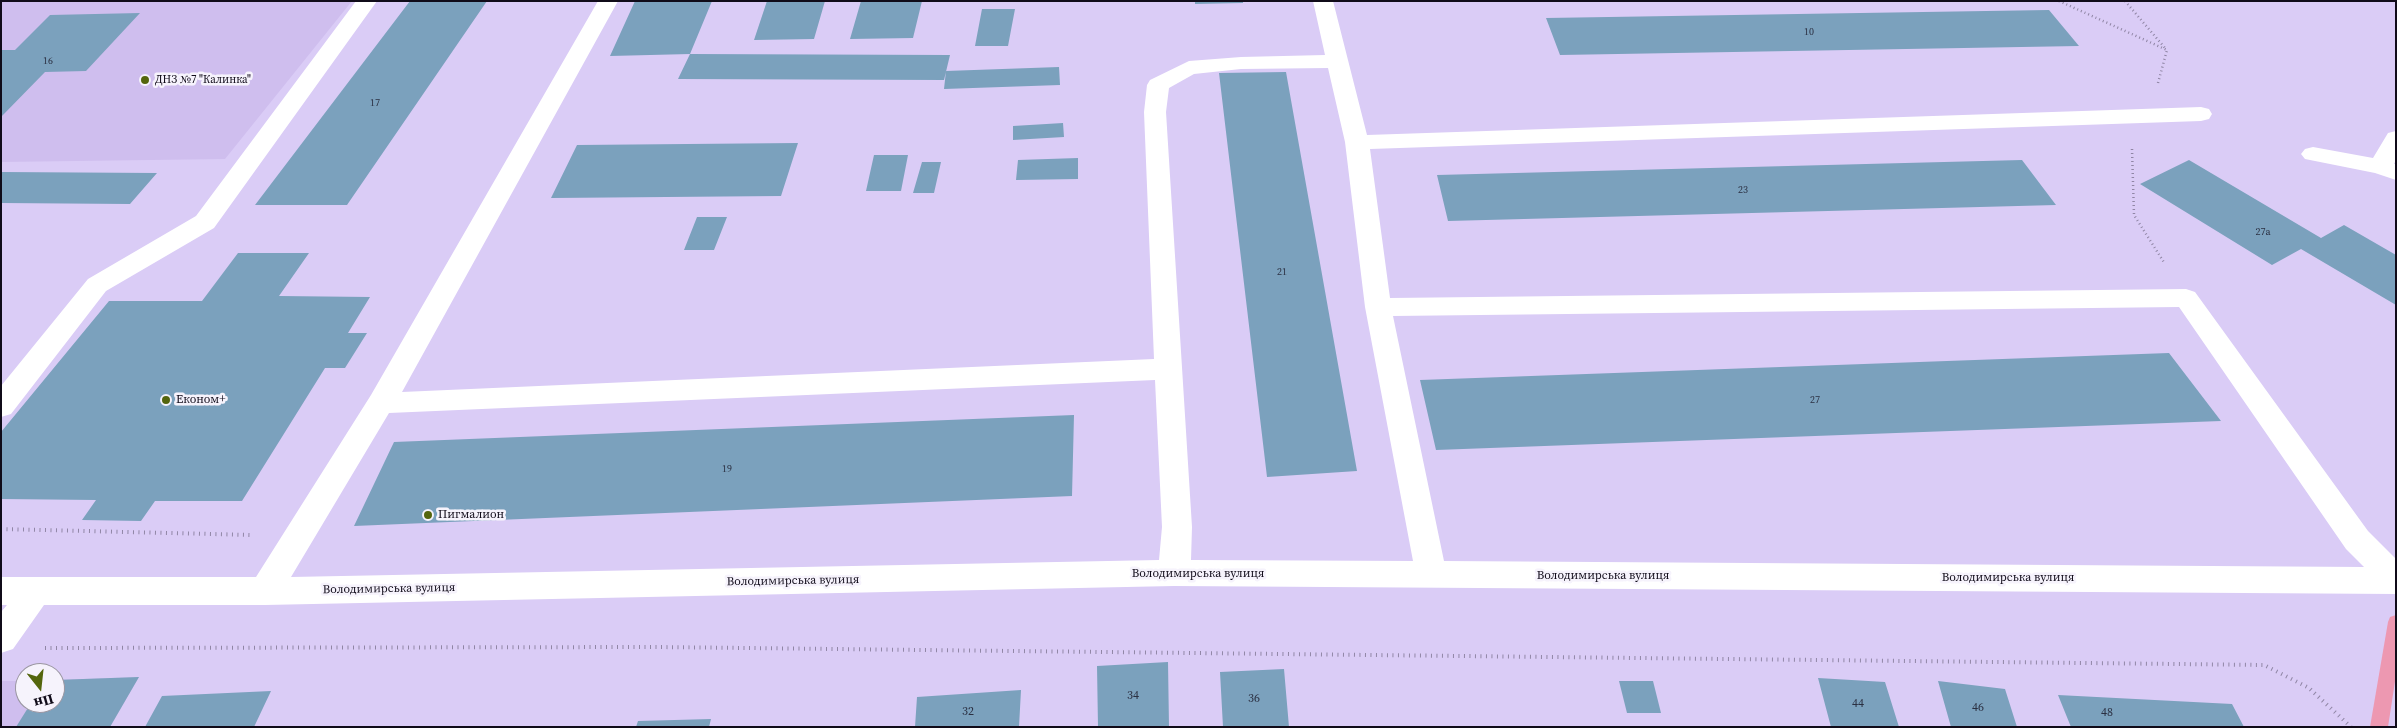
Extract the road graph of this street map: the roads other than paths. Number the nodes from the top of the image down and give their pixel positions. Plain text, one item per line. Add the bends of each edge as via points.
1 (367, 1) edge
2 (608, 1) edge
3 (1323, 1) edge
4 (1337, 61) junction
5 (2201, 114) dead end
6 (2396, 138) edge
7 (1357, 142) junction
8 (2313, 154) dead end
9 (2388, 170) edge
10 (1378, 307) junction
11 (1169, 369) junction
12 (381, 403) junction
13 (1, 406) edge
14 (1174, 573) junction
15 (1431, 575) junction
16 (2396, 580) edge
17 (1, 591) edge
18 (36, 591) junction
19 (265, 591) junction
20 (1, 639) edge

1 - 13 street via 205,222 97,286
2 - 12 street
3 - 4 street
4 - 7 street
4 - 11 street via 1241,63 1189,68 1158,86 1155,112
5 - 7 street
6 - 9 street
7 - 10 street
8 - 9 street
10 - 15 street
10 - 16 street via 2186,298 2357,540
11 - 12 street
11 - 14 street via 1177,527
12 - 19 street
14 - 15 street, Володимирська вулиця
14 - 19 street, Володимирська вулиця
15 - 16 street, Володимирська вулиця
17 - 18 street, Володимирська вулиця
18 - 19 street, Володимирська вулиця
18 - 20 street

